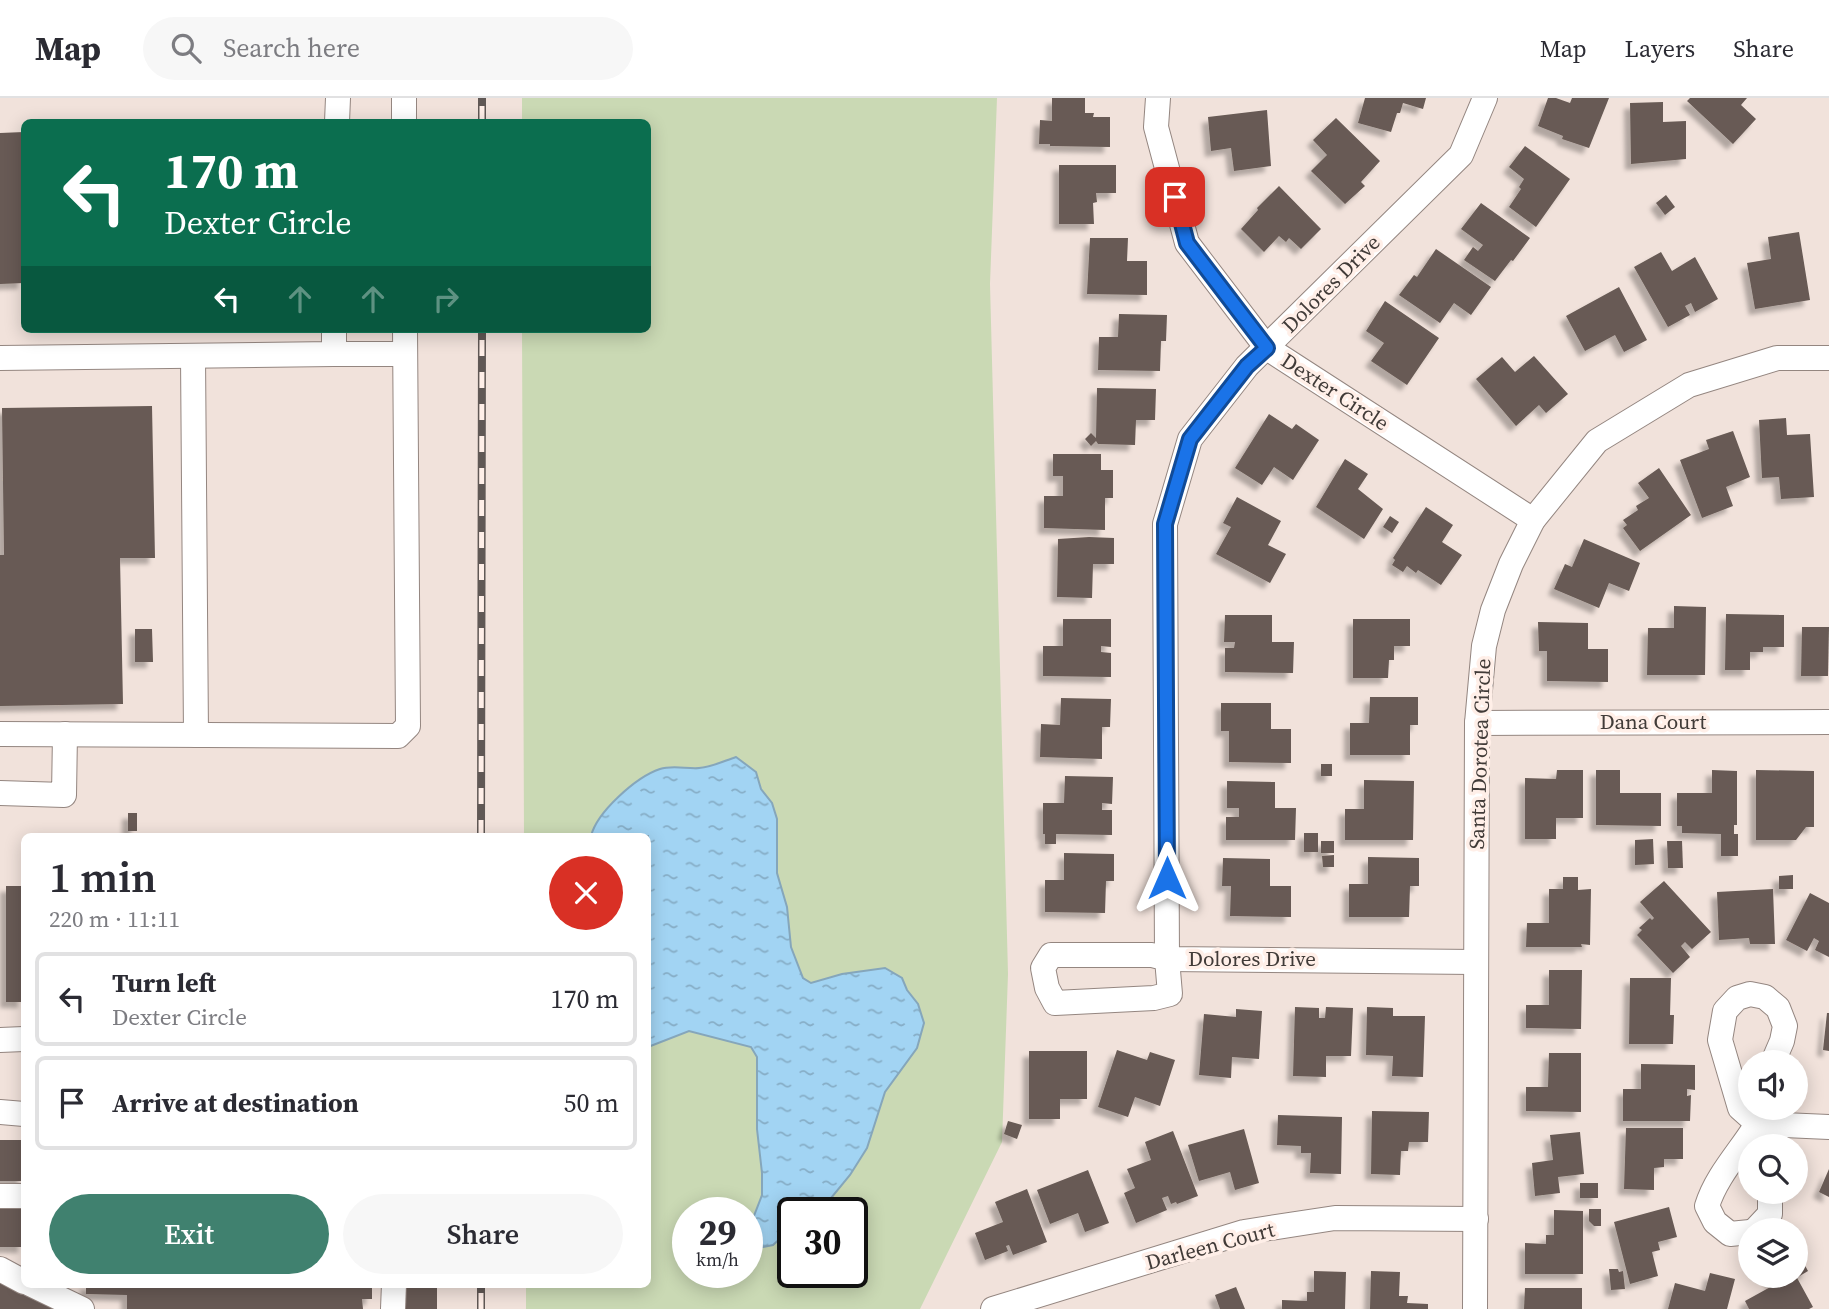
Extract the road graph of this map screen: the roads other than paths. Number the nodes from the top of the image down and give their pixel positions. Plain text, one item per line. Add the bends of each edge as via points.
1 (338, 98) edge
2 (404, 98) edge
3 (1158, 98) edge
4 (1485, 98) edge
5 (337, 119) edge
6 (404, 119) edge
7 (334, 333) edge
8 (405, 333) edge
9 (1267, 348) junction
10 (334, 354) junction
11 (405, 354) junction
12 (193, 356) junction
13 (0, 358) edge
14 (1829, 358) edge
15 (1533, 520) junction
16 (1829, 722) edge
17 (1476, 723) junction
18 (0, 734) edge
19 (65, 734) junction
20 (196, 735) junction
21 (0, 793) edge
22 (1167, 959) junction
23 (1475, 962) junction
24 (21, 1039) edge
25 (0, 1040) edge
26 (1778, 1050) edge
27 (1738, 1101) edge
28 (0, 1112) edge
29 (21, 1114) edge
30 (1763, 1126) edge
31 (1829, 1127) edge
32 (0, 1196) edge
33 (21, 1196) edge
34 (1476, 1219) junction
35 (1738, 1233) edge
36 (38, 1288) edge
37 (394, 1288) edge
38 (82, 1309) edge
39 (393, 1309) edge
40 (992, 1309) edge
41 (1475, 1309) edge

1 - 5 street
2 - 6 street
3 - 9 street, Dexter Circle via 1156,127 1187,243
4 - 9 street, Dolores Drive via 1461,155
7 - 10 street
8 - 11 street
9 - 15 street, Dexter Circle
9 - 22 street, Dolores Drive via 1247,366 1190,439 1165,524
10 - 11 street
10 - 12 street
11 - 20 street via 408,726 398,736
12 - 13 street
12 - 20 street
14 - 15 street, Santa Dorotea Circle via 1777,358 1689,385 1597,440
15 - 17 street, Santa Dorotea Circle via 1493,610 1484,646
16 - 17 street, Dana Court
17 - 23 street, Santa Dorotea Circle
18 - 19 street
19 - 20 street
19 - 21 street via 64,794
22 - 22 street via 1051,955 1044,968 1047,988 1055,1003 1170,995
22 - 23 street, Dolores Drive
23 - 34 street, Santa Dorotea Circle
24 - 25 street
26 - 27 street via 1784,1026 1777,1008 1765,997 1750,994 1737,998 1725,1011 1720,1040
28 - 29 street
30 - 31 street
30 - 35 street via 1711,1192 1707,1206 1715,1222 1730,1234
32 - 33 street
34 - 40 street, Darleen Court via 1335,1219 1244,1232
34 - 41 street, Santa Dorotea Circle
36 - 38 street
37 - 39 street

